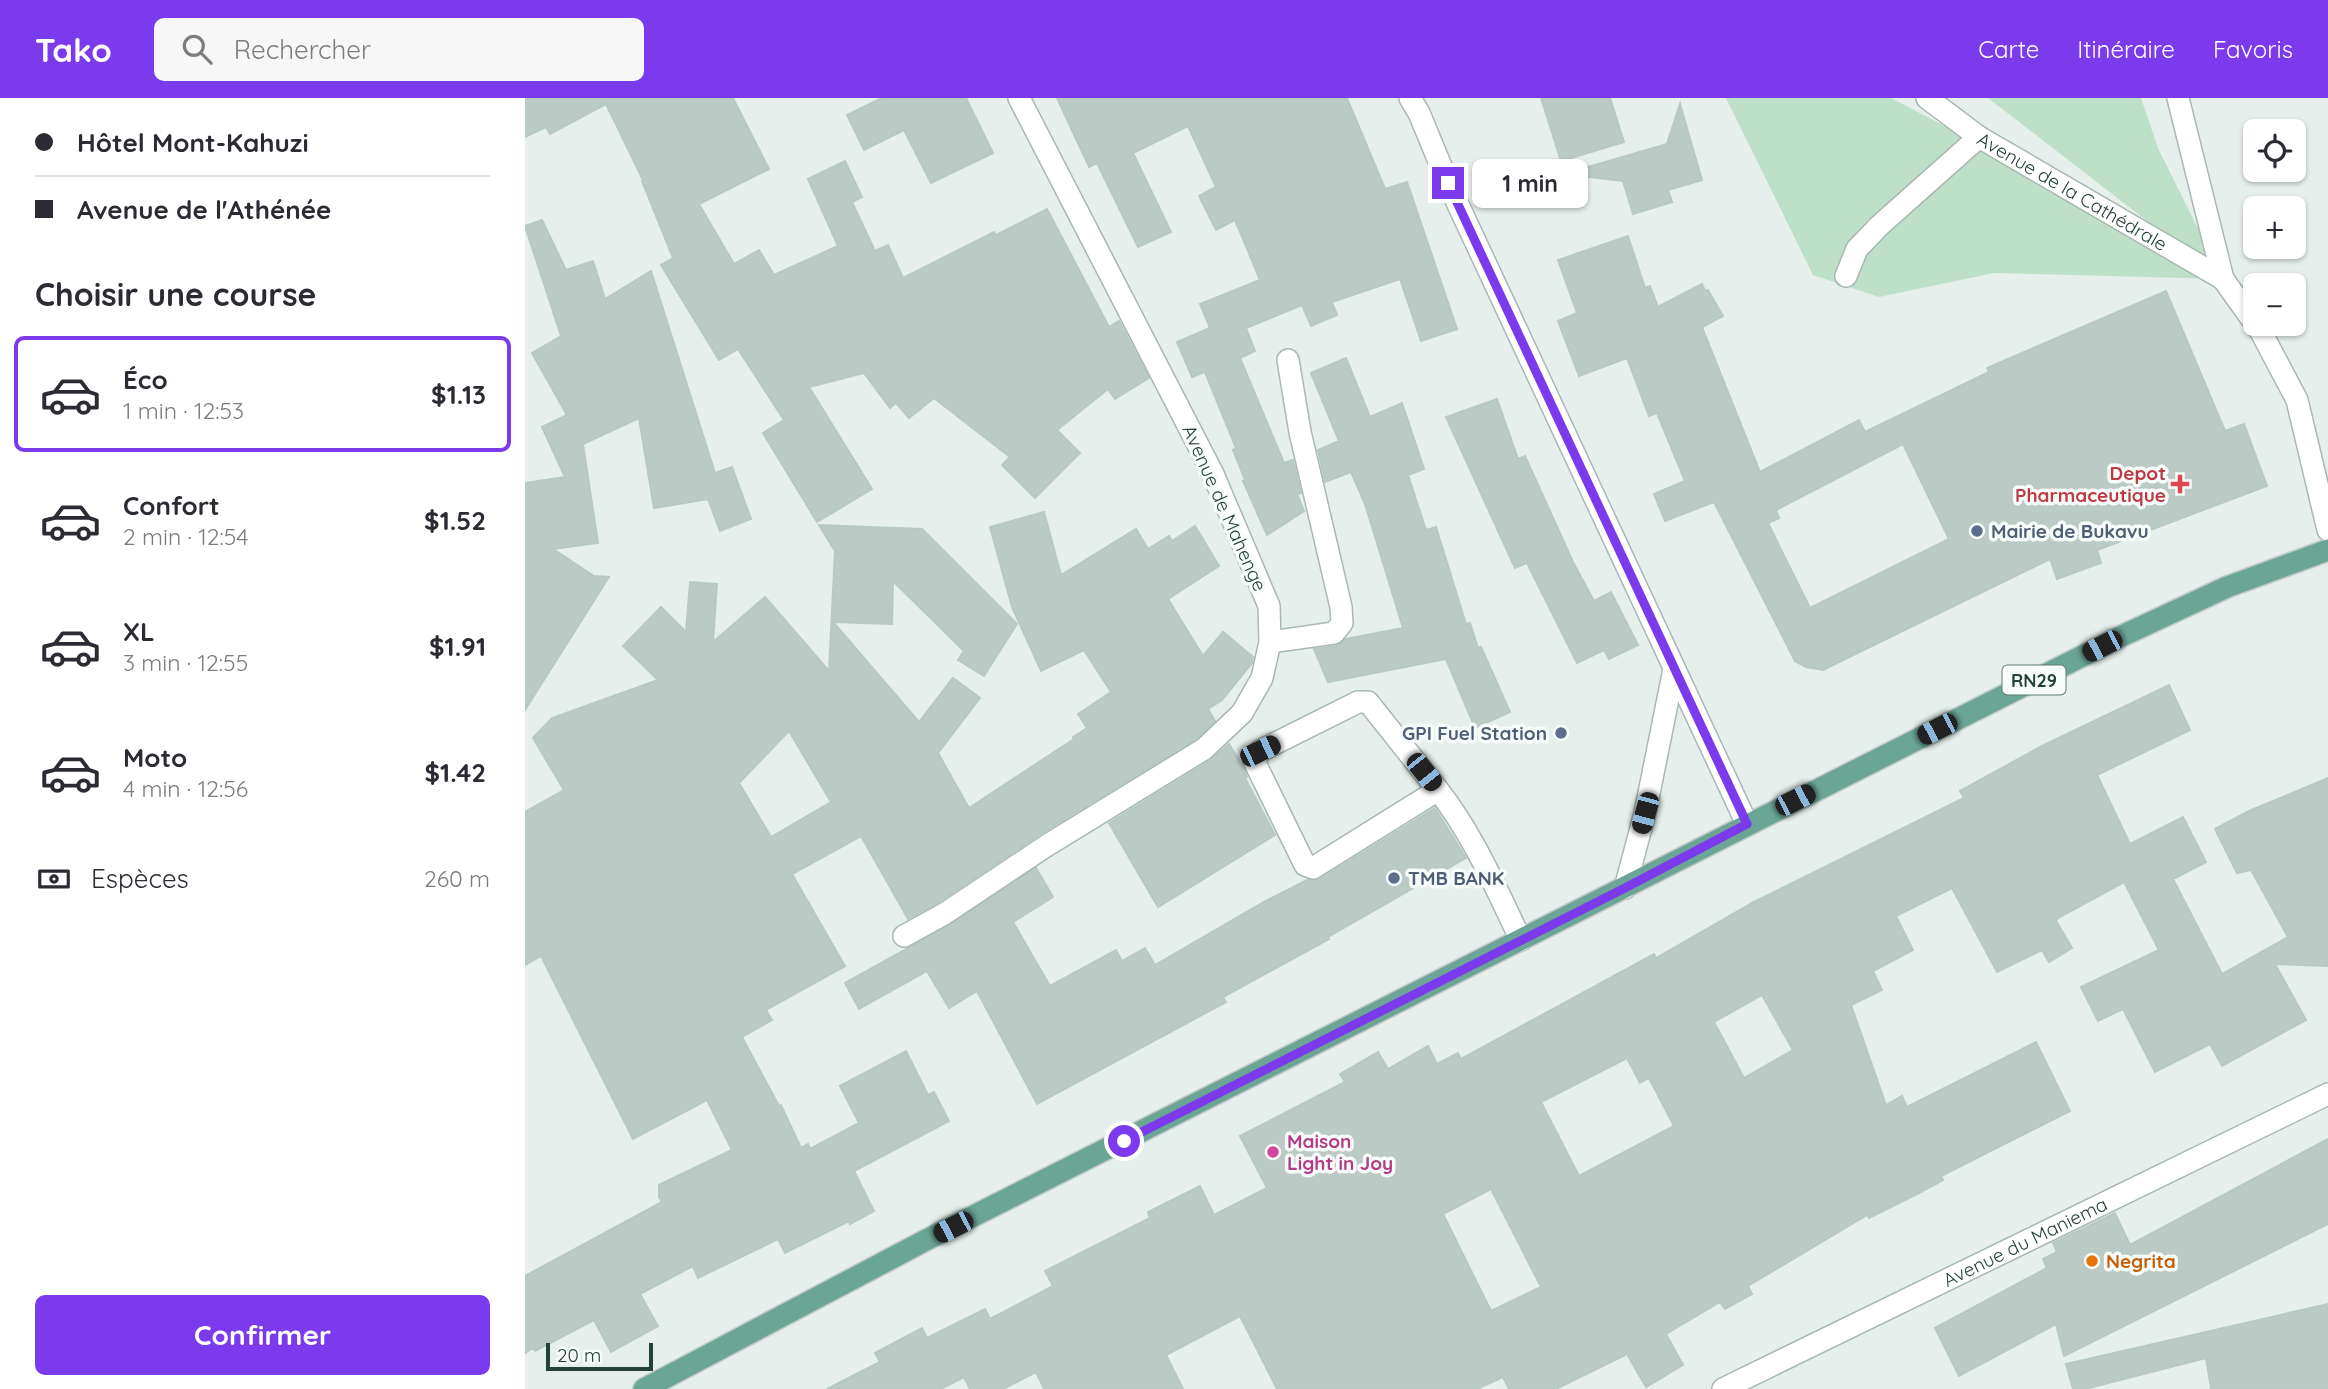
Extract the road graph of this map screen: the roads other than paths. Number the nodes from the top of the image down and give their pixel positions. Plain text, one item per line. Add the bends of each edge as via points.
1 (1019, 98) edge
2 (1951, 98) edge
3 (2178, 98) edge
4 (1928, 99) edge
5 (1415, 103) edge
6 (1979, 137) junction
7 (1846, 276) dead end
8 (2223, 279) junction
9 (1288, 360) dead end
10 (2328, 530) edge
11 (2328, 550) edge
12 (1270, 642) junction
13 (1674, 669) junction
14 (1439, 790) junction
15 (1747, 824) junction
16 (1625, 888) junction
17 (904, 936) dead end
18 (1521, 940) junction
19 (2328, 1094) edge
20 (644, 1389) edge
21 (1723, 1389) edge

1 - 12 street, Avenue de Mahenge via 1213,474 1269,606
2 - 4 street
3 - 8 street, Avenue de la Cathédrale
4 - 6 street, Avenue de la Cathédrale
5 - 13 street
6 - 7 street via 1879,226 1857,249
6 - 8 street, Avenue de la Cathédrale
8 - 10 street, Avenue de la Cathédrale via 2261,332 2297,400
9 - 12 street via 1342,623 1334,633
11 - 15 main road, RN29 via 2227,587 2126,634
12 - 17 street, Avenue de Mahenge via 1262,678 1242,713 1204,749
13 - 15 street
13 - 16 street
14 - 14 street via 1313,868 1305,865 1254,761 1260,751 1358,702 1368,702
14 - 18 street via 1477,849
15 - 16 main road, RN29
16 - 18 main road, RN29
18 - 20 main road, RN29 via 940,1233
19 - 21 street, Avenue du Maniema

